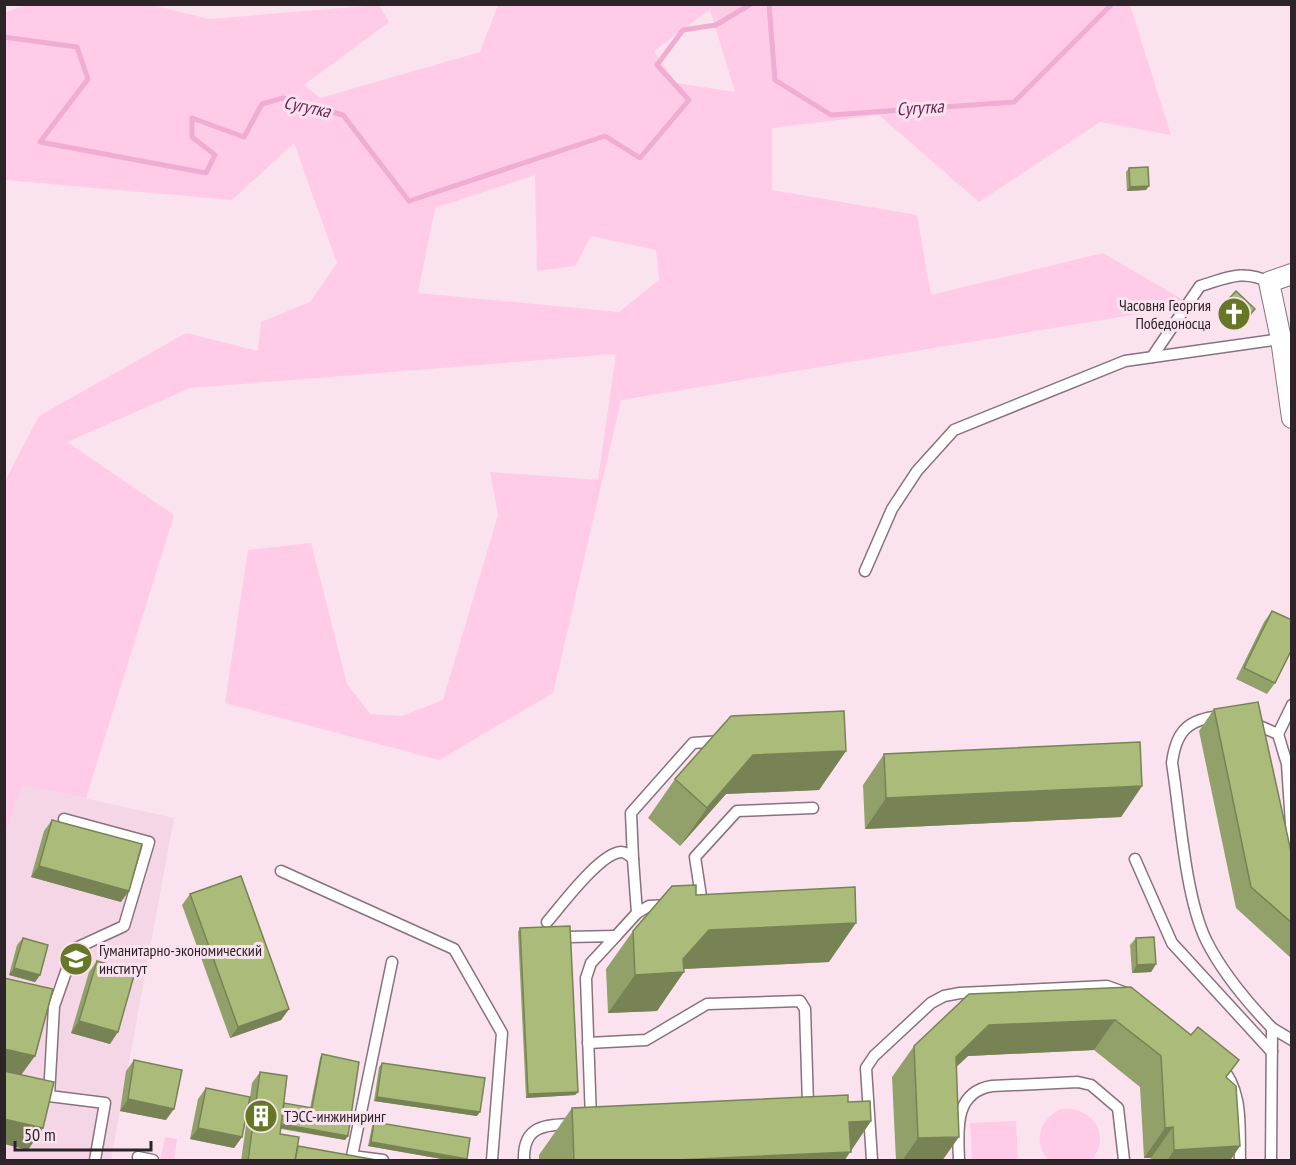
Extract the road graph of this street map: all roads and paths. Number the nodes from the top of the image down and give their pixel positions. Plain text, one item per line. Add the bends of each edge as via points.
1 (1292, 274) edge
2 (1269, 282) junction
3 (1281, 339) junction
4 (1152, 357) junction
5 (1292, 418) edge
6 (865, 571) dead end
7 (1292, 705) edge
8 (1278, 734) junction
9 (729, 741) edge
10 (813, 808) dead end
11 (64, 819) dead end
12 (1292, 839) edge
13 (633, 859) junction
14 (1135, 859) dead end
15 (280, 871) dead end
16 (637, 913) junction
17 (547, 922) dead end
18 (616, 936) junction
19 (568, 937) edge
20 (392, 962) dead end
21 (1141, 1003) edge
22 (1272, 1028) junction
23 (1292, 1040) edge
24 (588, 1043) junction
25 (1272, 1052) junction
26 (1214, 1060) edge
27 (794, 1118) edge
28 (603, 1123) edge
29 (591, 1124) junction
30 (138, 1157) dead end
31 (95, 1161) edge
32 (153, 1161) edge
33 (383, 1161) edge
34 (492, 1161) edge
35 (524, 1161) edge
36 (872, 1161) edge
37 (959, 1161) edge
38 (1124, 1161) edge
39 (1240, 1161) edge
40 (1271, 1161) edge

1 - 2 street
2 - 3 street
2 - 4 lane via 1240,274 1200,286
3 - 4 lane
3 - 5 street
4 - 6 lane via 1125,361 954,430 917,471 892,509
7 - 8 lane
8 - 12 lane via 1287,764
8 - 22 lane via 1263,725 1225,715 1202,718 1186,728 1175,742 1172,763 1193,898 1206,939 1232,981
9 - 13 lane via 693,743 632,813
10 - 16 lane via 737,811 695,857 697,903 649,906
11 - 31 lane via 149,842 124,926 74,949 54,1006 50,1096 105,1103
13 - 16 lane
13 - 17 lane via 619,852 603,862
14 - 25 lane via 1172,943
15 - 34 lane via 454,949 502,1033
16 - 18 lane
18 - 19 lane
18 - 24 lane via 587,972
20 - 33 lane via 352,1156
21 - 36 lane via 1126,992 1107,986 960,993 937,999 874,1056 866,1068
22 - 23 lane
22 - 25 lane
24 - 27 lane via 653,1038 706,1004 800,1001 805,1009 808,1104
24 - 29 lane
25 - 40 lane
26 - 39 lane via 1237,1092
28 - 29 lane
29 - 35 lane via 545,1125 537,1129 526,1141
30 - 32 lane
37 - 38 lane via 958,1115 981,1089 1078,1082 1091,1085 1118,1108

